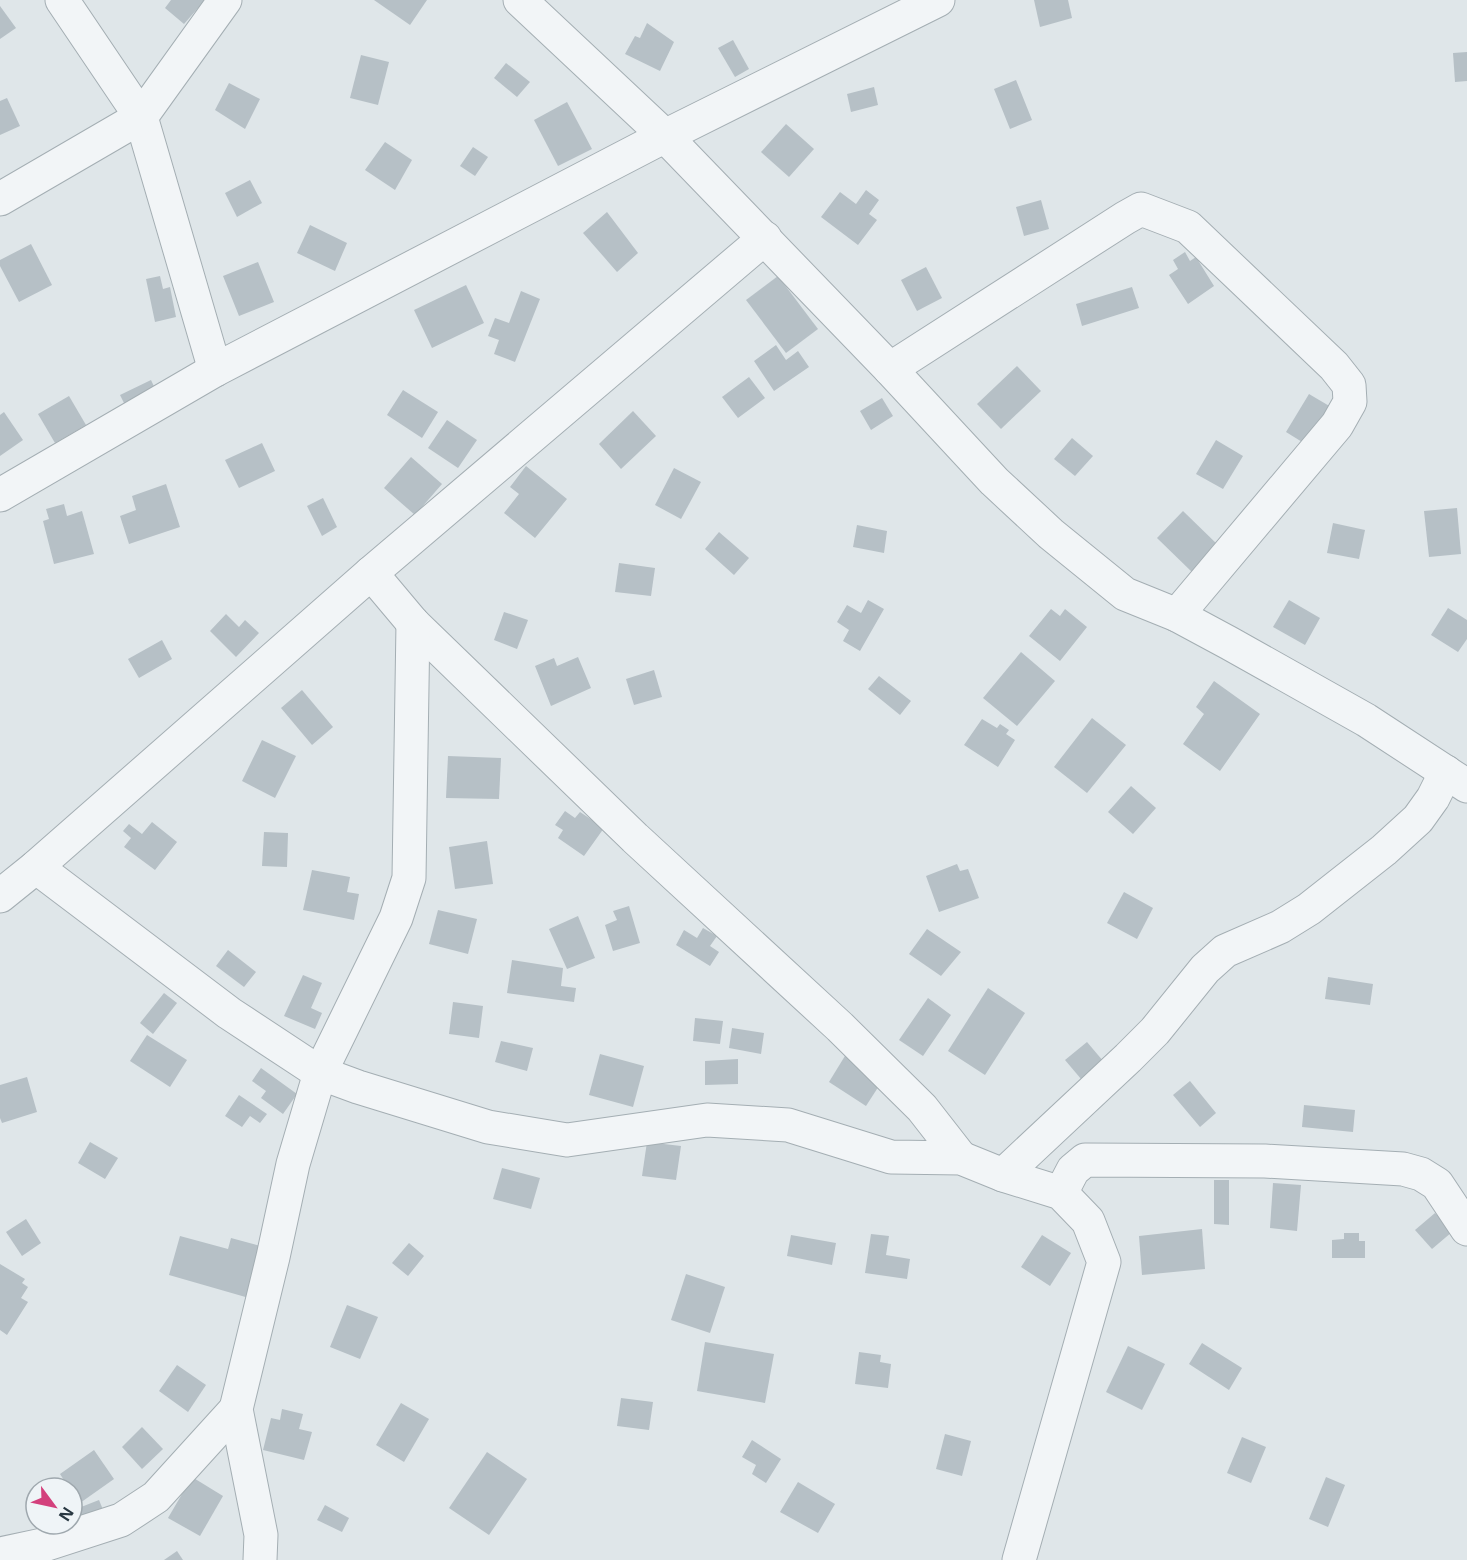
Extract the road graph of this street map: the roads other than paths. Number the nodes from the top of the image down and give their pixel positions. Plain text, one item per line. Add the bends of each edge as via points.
1 (62, 0) edge
2 (225, 0) edge
3 (520, 0) edge
4 (929, 2) edge
5 (141, 117) junction
6 (665, 136) junction
7 (0, 199) edge
8 (765, 238) junction
9 (891, 369) junction
10 (215, 370) junction
11 (0, 495) edge
12 (371, 573) junction
13 (1178, 615) junction
14 (413, 622) junction
15 (1456, 779) edge
16 (36, 867) junction
17 (0, 896) edge
18 (320, 1073) junction
19 (961, 1158) junction
20 (1003, 1175) junction
21 (1061, 1193) junction
22 (1467, 1229) edge
23 (236, 1409) junction
24 (0, 1554) edge
25 (260, 1560) edge
26 (1019, 1560) edge

1 - 5 street
2 - 5 street
3 - 6 street
4 - 6 street
5 - 7 street
5 - 10 street
6 - 8 street
6 - 10 street
8 - 9 street
8 - 12 street
9 - 13 street via 994,480 1051,534 1125,594
9 - 13 street via 1141,209 1188,227 1334,366 1349,385 1350,402
10 - 11 street
12 - 14 street
12 - 16 street
13 - 15 street via 1366,720
14 - 18 street via 409,878 396,918
14 - 19 street via 635,838 840,1027 922,1108
15 - 20 street via 1384,850 1309,909 1280,927 1225,951 1135,1052
16 - 17 street
16 - 18 street via 229,1013
18 - 19 street via 488,1127 567,1140 707,1120 788,1125 891,1158
18 - 23 street via 293,1164
19 - 20 street
20 - 21 street
21 - 22 street via 1073,1170 1085,1160 1265,1161 1403,1169 1437,1184
21 - 26 street via 1088,1221 1104,1262
23 - 24 street via 156,1497 121,1520 47,1544
23 - 25 street via 261,1535

